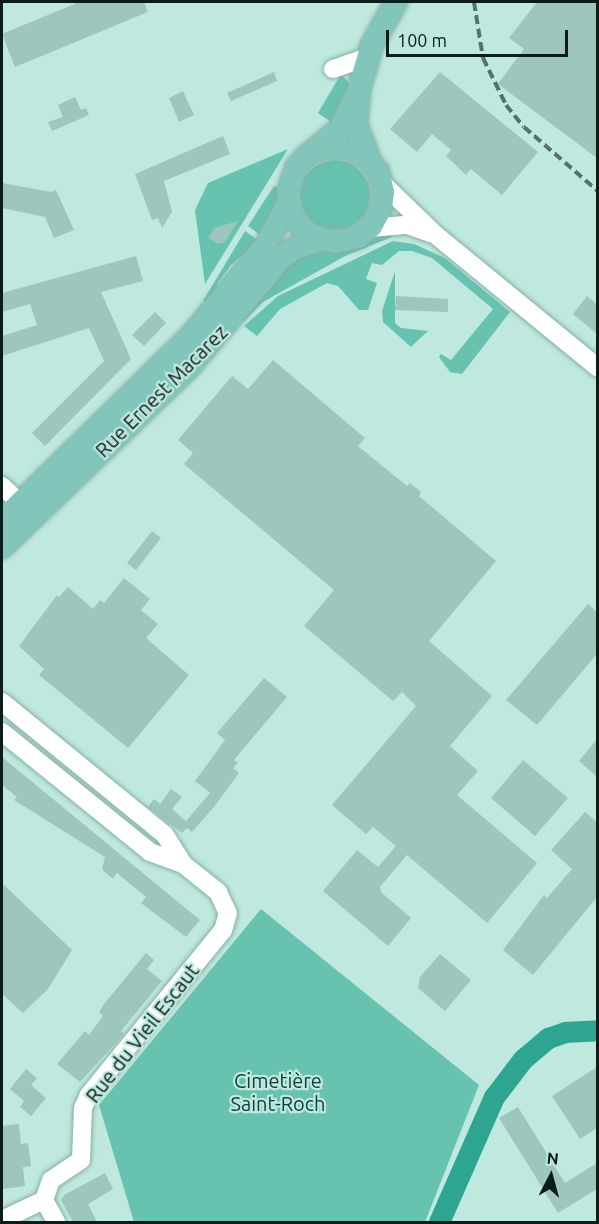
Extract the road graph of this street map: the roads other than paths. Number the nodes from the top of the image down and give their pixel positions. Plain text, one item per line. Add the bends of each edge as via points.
1 (396, 2) edge
2 (368, 57) junction
3 (333, 69) dead end
4 (359, 89) junction
5 (313, 152) junction
6 (370, 161) junction
7 (381, 182) junction
8 (288, 203) junction
9 (370, 228) junction
10 (437, 236) junction
11 (319, 240) junction
12 (597, 368) edge
13 (2, 486) edge
14 (20, 503) junction
15 (2, 520) edge
16 (2, 547) edge
17 (2, 702) edge
18 (2, 732) edge
19 (183, 864) junction
20 (44, 1200) junction
21 (2, 1220) edge
22 (56, 1222) edge

1 - 2 main road, Rue Ernest Macarez
2 - 3 street
2 - 4 main road, Rue Ernest Macarez
4 - 5 main road, Rue Ernest Macarez via 340,129
4 - 6 main road, Rue Ernest Macarez via 356,125
5 - 6 main road via 343,147
5 - 8 main road, Rue Ernest Macarez via 292,174
6 - 7 main road, Rue Ernest Macarez
7 - 9 main road via 382,205
7 - 10 street
8 - 11 main road via 300,227
8 - 14 main road, Rue Ernest Macarez via 266,245 204,321 152,377
9 - 10 street via 407,225
9 - 11 main road, Rue Ernest Macarez via 345,241
10 - 12 street
11 - 16 main road, Rue Ernest Macarez via 295,248 281,258 189,367
13 - 14 street
14 - 15 main road, Rue Ernest Macarez
17 - 19 street, Rue du Vieil Escaut via 165,835
18 - 19 street, Rue du Vieil Escaut via 150,852
19 - 20 street, Rue du Vieil Escaut via 222,896 227,909 226,926 89,1095 83,1112 81,1160 51,1180
20 - 21 street
20 - 22 street

